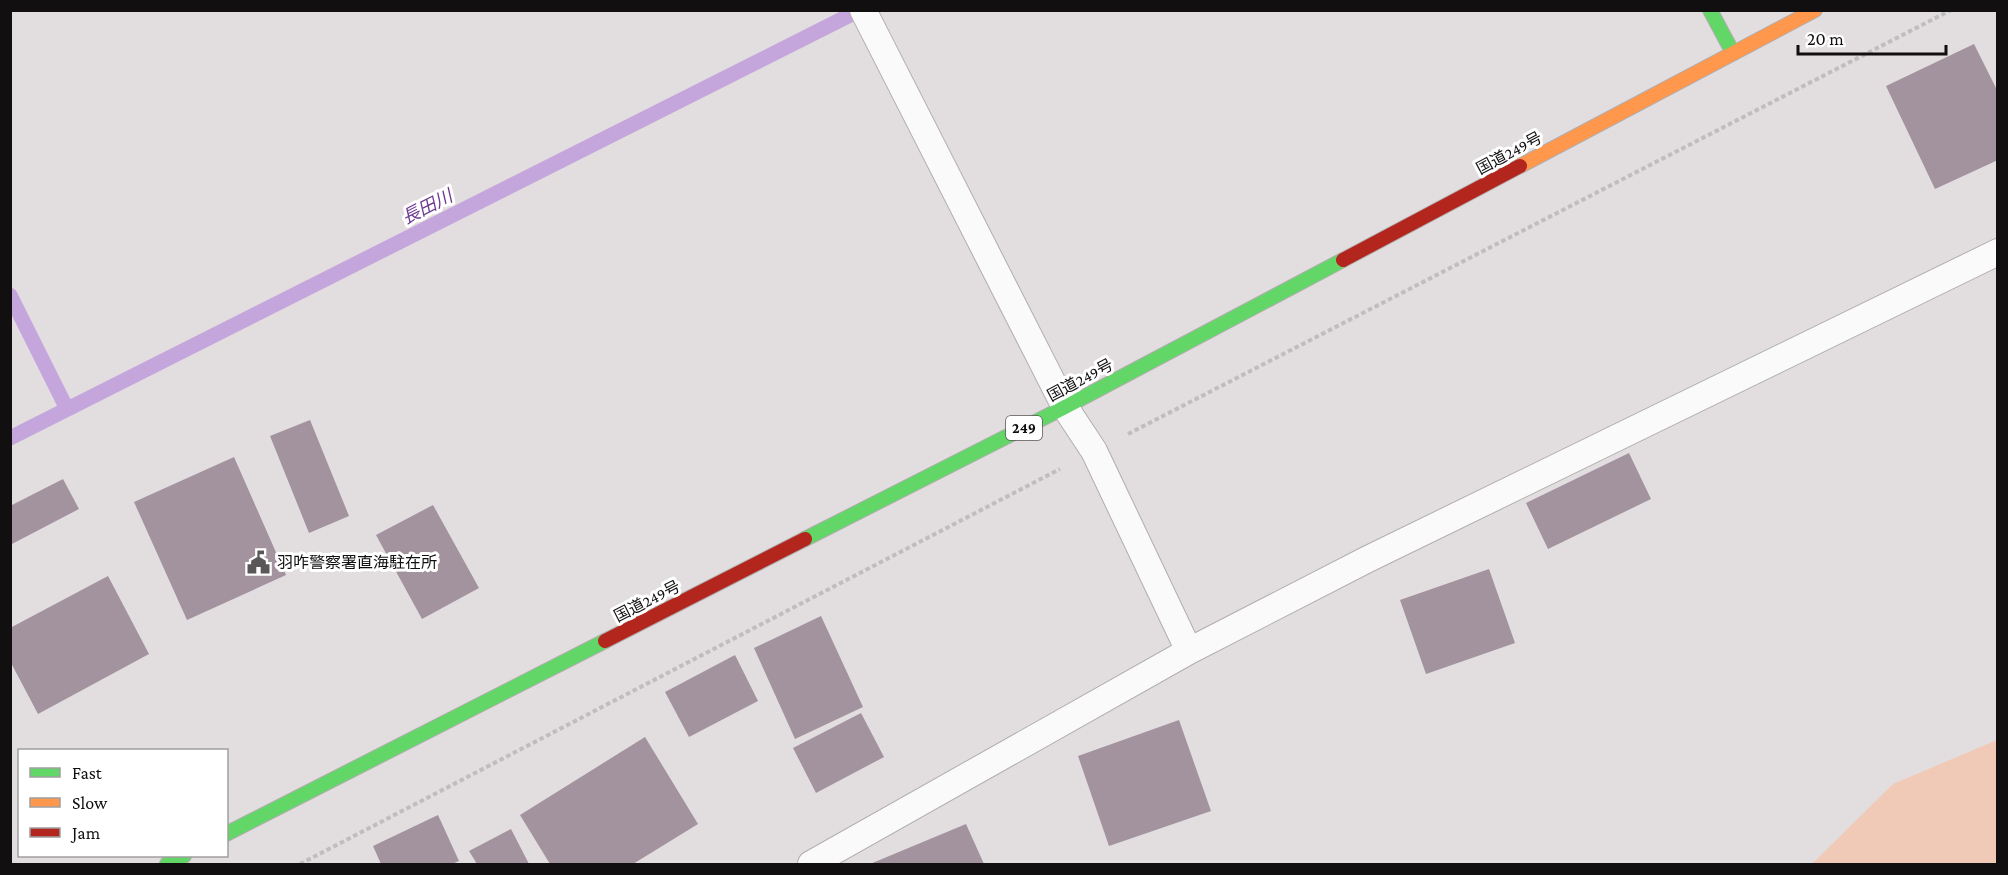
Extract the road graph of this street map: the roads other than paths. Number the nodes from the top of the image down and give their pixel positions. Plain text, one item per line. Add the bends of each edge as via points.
1 (862, 10) edge
2 (1710, 10) edge
3 (1815, 10) edge
4 (1733, 53) junction
5 (1998, 252) edge
6 (1065, 407) junction
7 (1189, 651) junction
8 (228, 833) edge
9 (811, 864) edge

1 - 6 lane
2 - 4 main road
3 - 4 main road, 国道249号 / 249
4 - 6 main road, 国道249号 / 249
5 - 7 lane via 1368,559
6 - 7 lane via 1094,451
6 - 8 main road, 国道249号 / 249
7 - 9 lane

